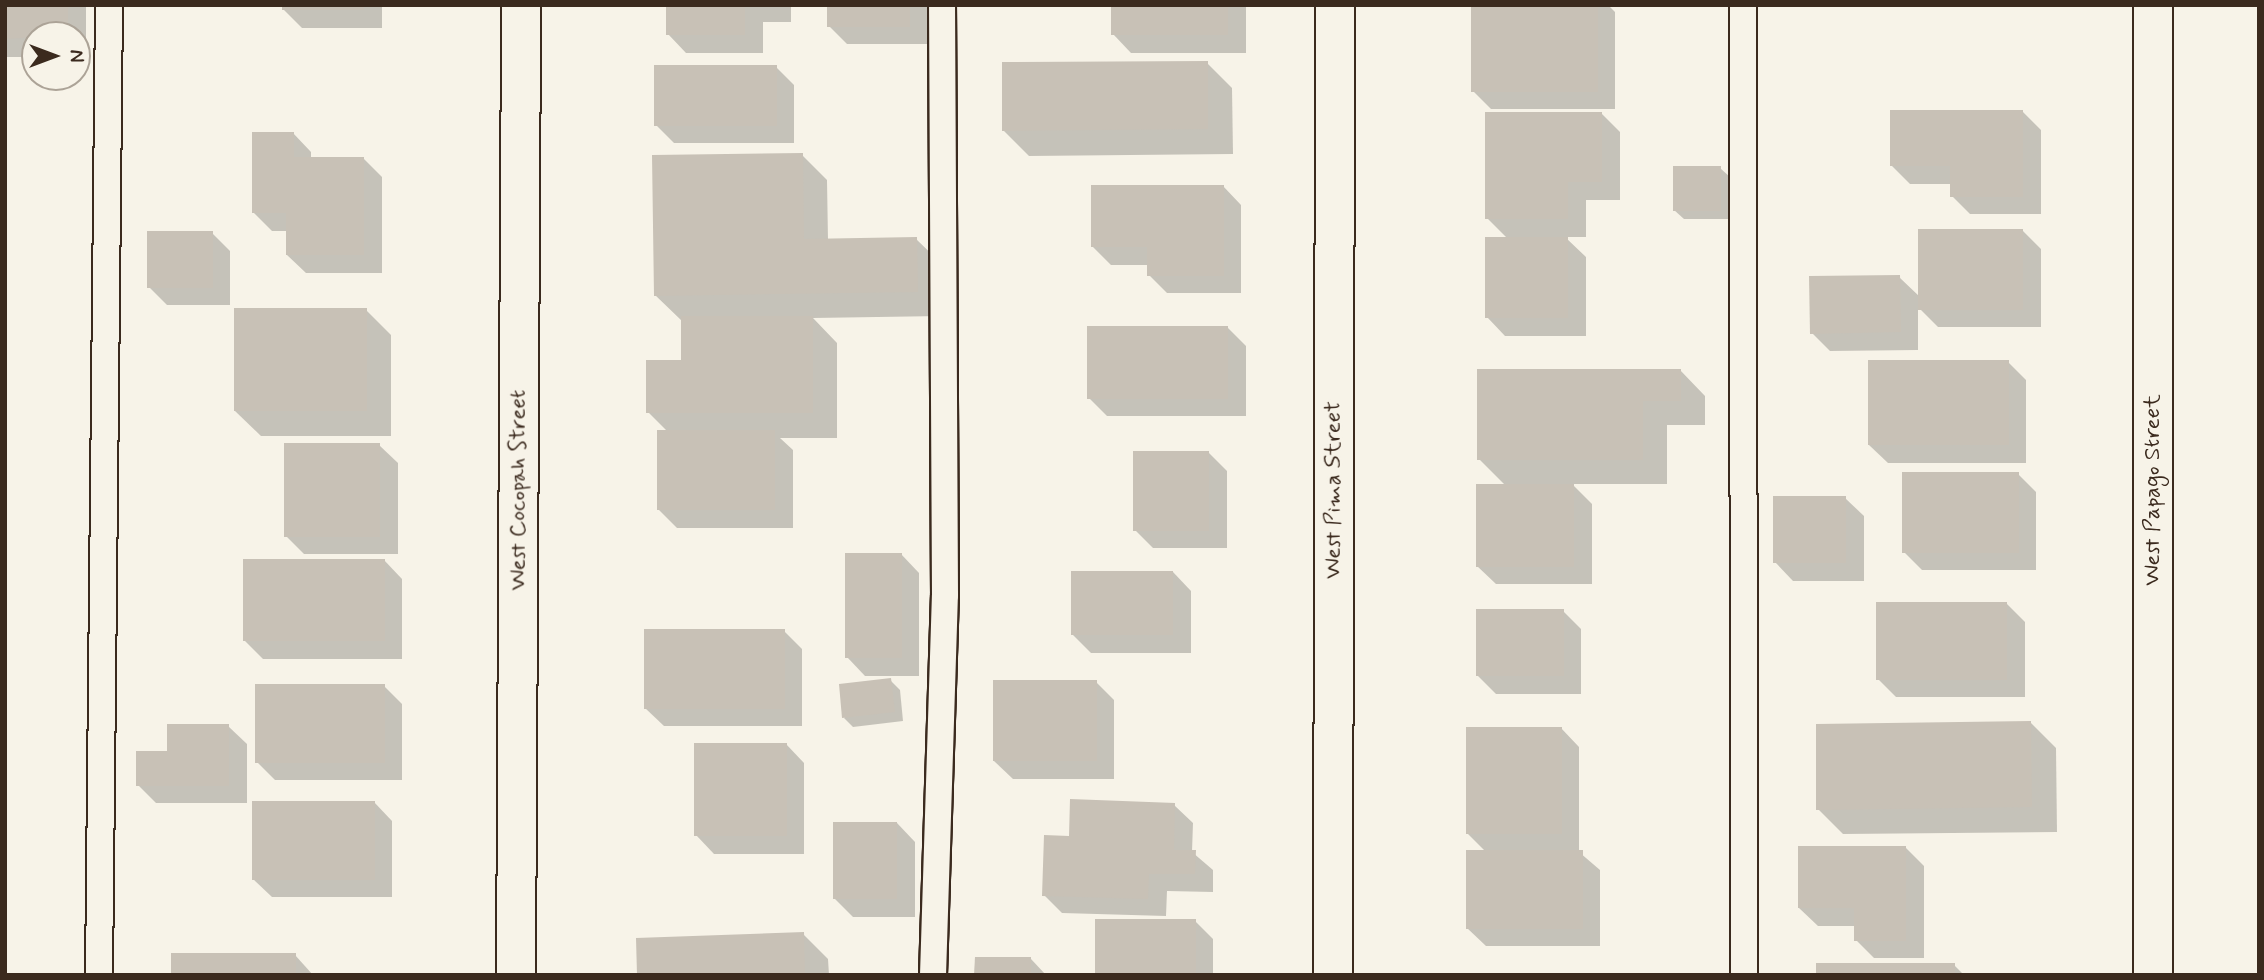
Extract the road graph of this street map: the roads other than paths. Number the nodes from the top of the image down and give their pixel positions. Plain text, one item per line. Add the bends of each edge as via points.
1 (109, 5) edge
2 (521, 5) edge
3 (942, 5) edge
4 (1335, 5) edge
5 (1743, 5) edge
6 (2153, 5) edge
7 (99, 975) edge
8 (516, 975) edge
9 (933, 975) edge
10 (1333, 975) edge
11 (1744, 975) edge
12 (2154, 975) edge

1 - 7 lane
2 - 8 street, West Cocopah Street
3 - 9 lane via 945,596
4 - 10 street, West Pima Street
5 - 11 lane
6 - 12 street, West Papago Street

